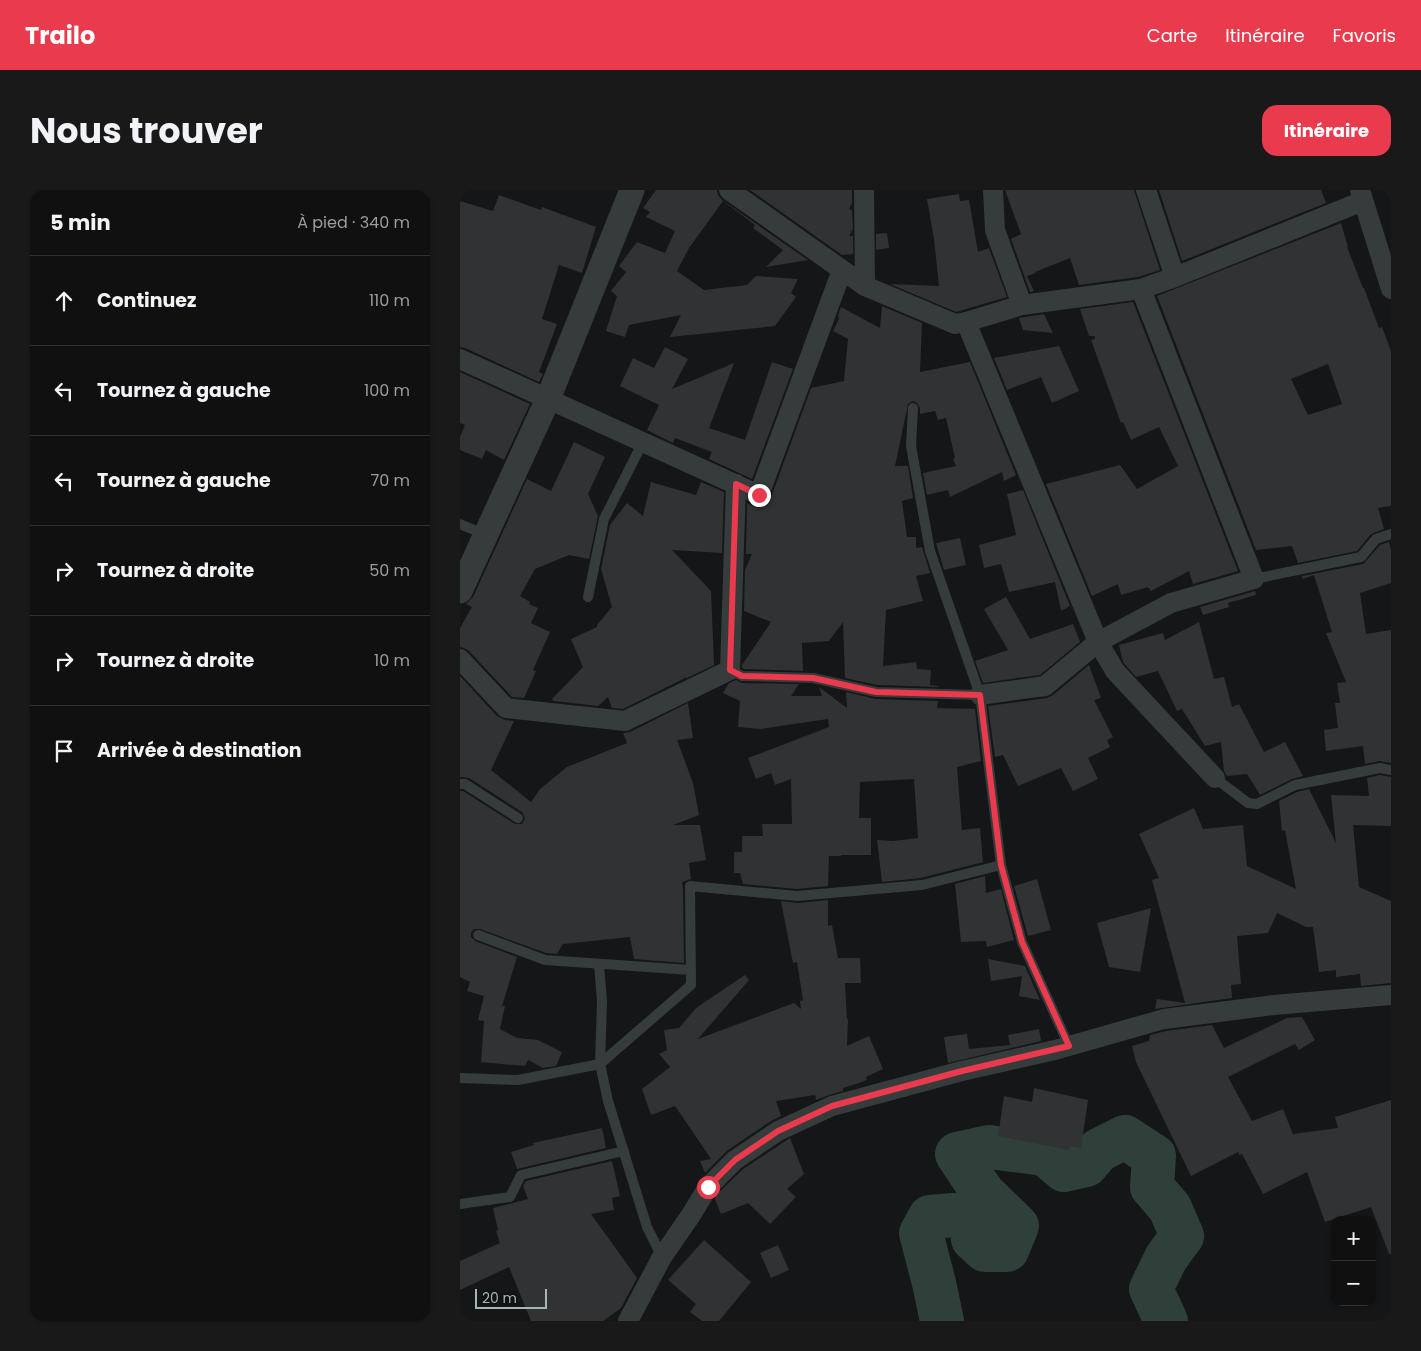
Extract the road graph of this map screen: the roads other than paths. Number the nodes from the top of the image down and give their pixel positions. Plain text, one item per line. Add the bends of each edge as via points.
1 (632, 190) edge
2 (729, 190) edge
3 (864, 190) edge
4 (993, 190) edge
5 (1146, 190) edge
6 (1362, 196) edge
7 (842, 270) junction
8 (1175, 277) junction
9 (865, 286) junction
10 (1141, 289) junction
11 (1391, 289) edge
12 (1022, 305) junction
13 (966, 322) junction
14 (460, 359) edge
15 (548, 399) junction
16 (913, 408) dead end
17 (644, 442) junction
18 (736, 484) junction
19 (460, 524) edge
20 (1391, 534) edge
21 (486, 535) junction
22 (1254, 579) junction
23 (460, 591) edge
24 (588, 597) dead end
25 (1098, 642) junction
26 (460, 659) edge
27 (730, 670) junction
28 (980, 695) junction
29 (1391, 770) edge
30 (1215, 778) joint
31 (460, 784) edge
32 (518, 818) dead end
33 (1001, 865) junction
34 (478, 935) dead end
35 (599, 964) junction
36 (691, 970) junction
37 (1391, 995) edge
38 (1069, 1046) junction
39 (600, 1064) junction
40 (460, 1078) edge
41 (624, 1152) junction
42 (460, 1204) edge
43 (662, 1257) junction
44 (628, 1321) edge

1 - 15 street
2 - 7 street
3 - 9 street
4 - 12 street via 995,230
5 - 8 street
6 - 8 street
6 - 11 street
7 - 9 street
7 - 18 street via 759,495
8 - 10 street
9 - 13 street via 955,324
10 - 12 street
10 - 22 street
12 - 13 street
13 - 25 street
14 - 15 street
15 - 17 street
15 - 21 street
16 - 28 lane via 911,446 930,551
17 - 18 street
17 - 24 lane via 604,519
18 - 27 street
19 - 21 lane
20 - 22 lane via 1376,539 1361,556
21 - 23 street
22 - 25 street via 1171,603
25 - 28 street via 1045,686
25 - 30 street via 1115,671
26 - 27 street via 506,708 625,722
27 - 28 lane via 742,676 813,678 876,692
28 - 33 lane
29 - 30 lane via 1380,768 1295,785 1257,804 1248,803
31 - 32 lane via 465,784
33 - 36 lane via 922,885 797,896 690,886
33 - 38 lane via 1022,942
34 - 35 lane via 546,960
35 - 36 lane
35 - 39 lane via 602,1001
36 - 39 lane via 691,984
37 - 38 street via 1164,1019
38 - 43 street via 832,1106 778,1131 735,1160 708,1187
39 - 40 lane via 518,1080
39 - 41 lane
41 - 42 lane via 521,1175 510,1197
41 - 43 lane via 647,1227
43 - 44 street

